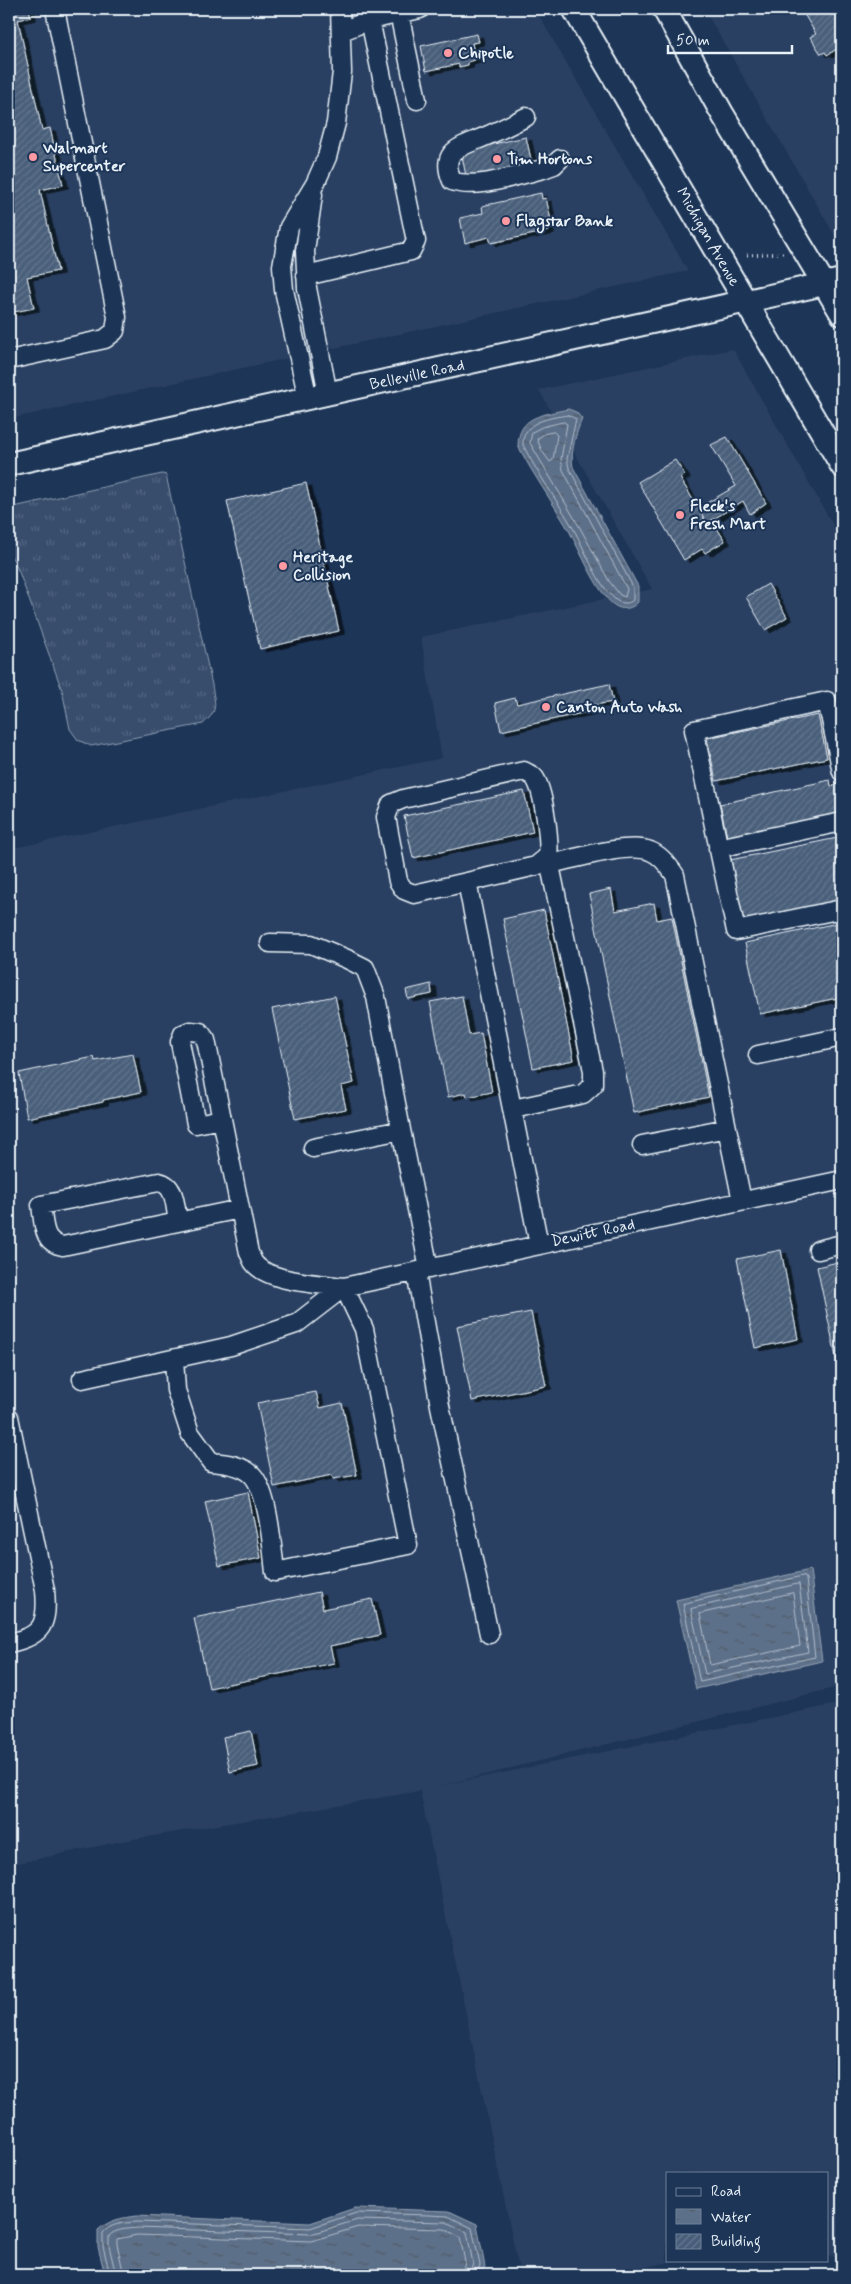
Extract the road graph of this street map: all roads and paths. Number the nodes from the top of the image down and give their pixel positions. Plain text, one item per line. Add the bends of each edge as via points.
1 (55, 9) edge
2 (340, 9) edge
3 (420, 9) edge
4 (574, 9) edge
5 (664, 9) edge
6 (400, 13) junction
7 (370, 20) junction
8 (342, 31) junction
9 (417, 100) dead end
10 (526, 117) dead end
11 (560, 159) dead end
12 (315, 184) junction
13 (782, 253) dead end
14 (747, 255) dead end
15 (306, 276) junction
16 (833, 282) edge
17 (746, 302) junction
18 (842, 314) edge
19 (9, 360) edge
20 (318, 396) junction
21 (9, 464) edge
22 (842, 466) edge
23 (842, 772) edge
24 (842, 822) edge
25 (718, 848) junction
26 (549, 860) junction
27 (467, 882) junction
28 (842, 909) edge
29 (270, 943) dead end
30 (842, 1037) edge
31 (758, 1055) dead end
32 (513, 1110) junction
33 (222, 1119) junction
34 (727, 1128) junction
35 (401, 1130) junction
36 (642, 1145) dead end
37 (314, 1148) dead end
38 (842, 1180) edge
39 (742, 1201) junction
40 (240, 1209) junction
41 (178, 1222) junction
42 (842, 1244) edge
43 (540, 1245) junction
44 (818, 1250) dead end
45 (422, 1270) junction
46 (344, 1287) junction
47 (174, 1359) junction
48 (82, 1379) dead end
49 (9, 1417) edge
50 (488, 1634) dead end
51 (9, 1643) edge

1 - 19 street via 117,317 115,332 105,339
2 - 8 street
3 - 6 street
4 - 17 main road, Michigan Avenue
5 - 16 main road via 723,115
6 - 7 street
6 - 9 street
7 - 8 street
7 - 15 street via 416,241 411,252
8 - 12 street via 342,72 336,123
10 - 11 street via 458,147 449,158 448,172 452,181 461,185 475,184 543,169
12 - 15 street via 307,228
12 - 20 street via 289,227 282,266 284,290
13 - 14 path
15 - 20 street
16 - 17 main road, Belleville Road
16 - 18 main road
17 - 20 main road, Belleville Road
17 - 22 main road, Michigan Avenue
20 - 21 main road, Belleville Road
23 - 25 street via 827,701 694,730
24 - 25 street
25 - 28 street via 736,931
26 - 27 street
26 - 27 street via 550,843 540,790 534,777 524,771 391,804 386,817 398,881 404,890 414,894
26 - 32 street via 593,1071 593,1084 583,1094
26 - 34 street via 642,848 666,862 675,875
27 - 32 street
29 - 35 street via 311,944 364,968 376,997
30 - 31 street
32 - 43 street
33 - 33 street via 206,1040 200,1032 190,1031 183,1034 180,1042 196,1124
33 - 40 street
34 - 36 street
34 - 39 street
35 - 37 street
35 - 45 street
38 - 39 street, Dewitt Road
39 - 43 street, Dewitt Road
40 - 41 street
40 - 46 street via 249,1253 254,1264 264,1272 291,1280
41 - 41 street via 63,1246 48,1239 41,1205 159,1182 170,1188
42 - 44 street
43 - 45 street, Dewitt Road
45 - 46 street, Dewitt Road
45 - 50 street via 440,1406
46 - 47 street via 296,1324 231,1346
46 - 47 street via 364,1328 408,1545 275,1572 265,1504 254,1476 232,1464 211,1462 190,1433 176,1390
47 - 48 street
49 - 51 street via 47,1608 41,1629 32,1636

